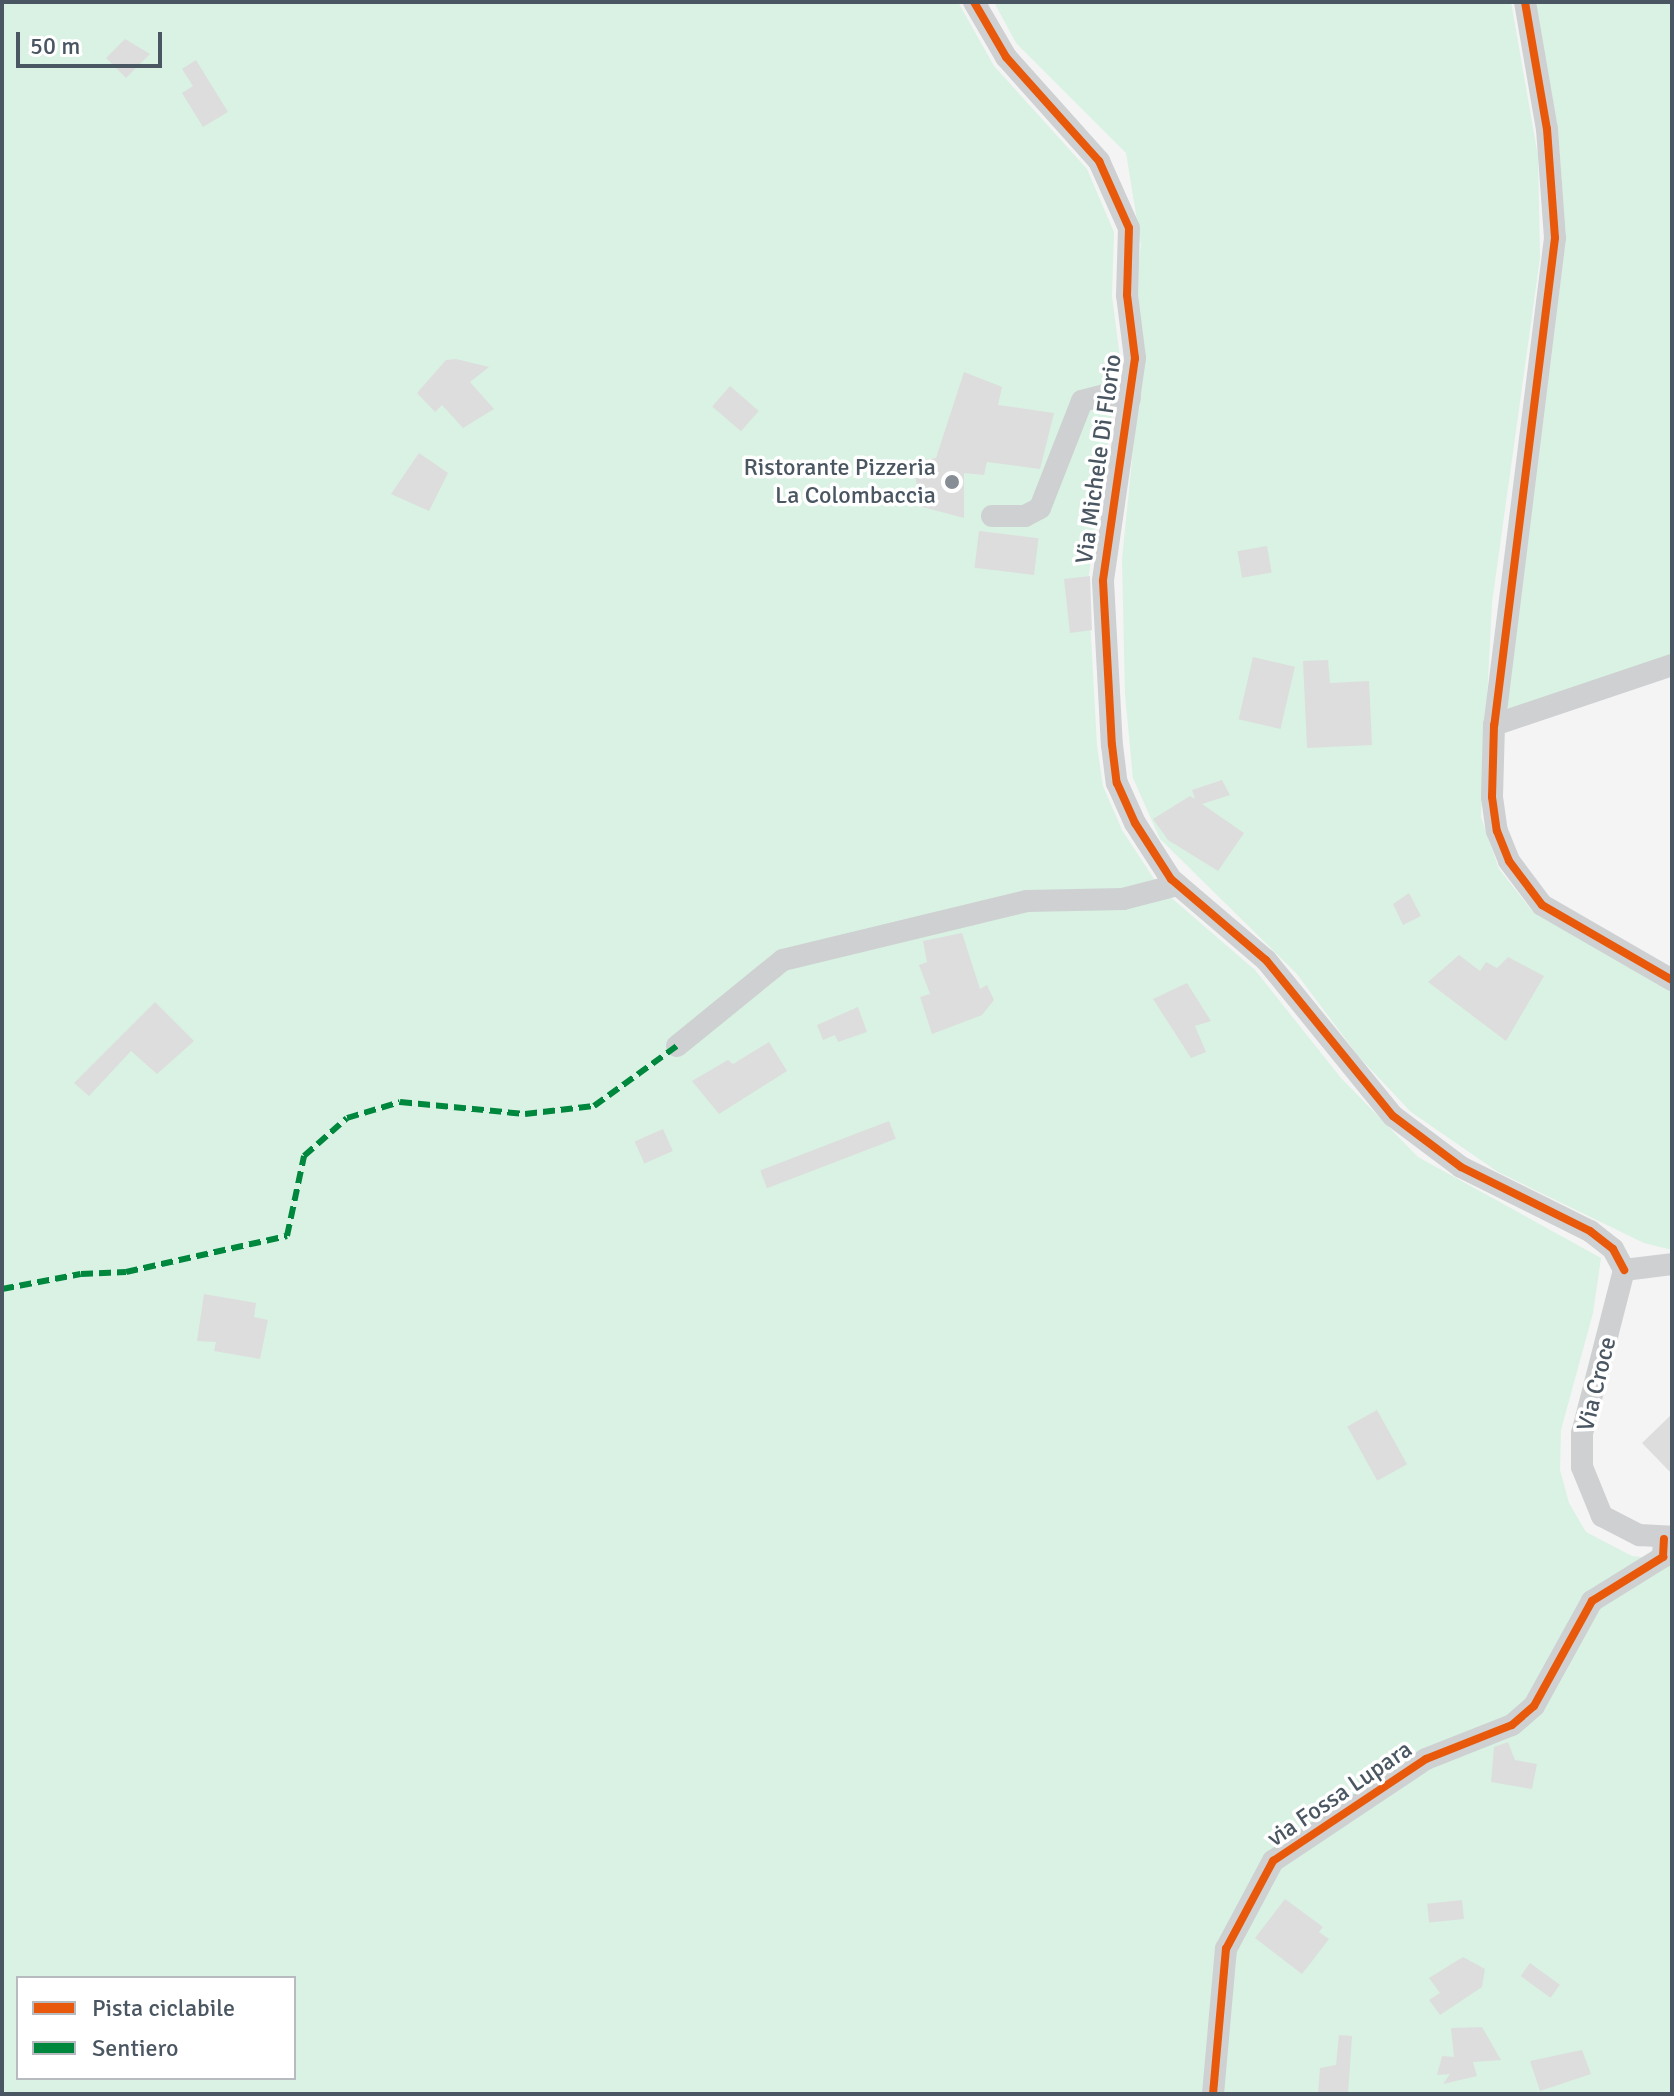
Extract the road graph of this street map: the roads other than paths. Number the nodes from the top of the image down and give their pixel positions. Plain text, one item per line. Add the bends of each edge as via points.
1 (974, 2) edge
2 (1525, 2) edge
3 (1130, 398) junction
4 (992, 516) dead end
5 (1672, 665) edge
6 (1494, 725) junction
7 (1177, 885) junction
8 (1672, 980) edge
9 (677, 1046) dead end
10 (1672, 1264) edge
11 (1624, 1270) junction
12 (1668, 1538) edge
13 (1213, 2094) edge

1 - 3 street, Via Michele Di Florio via 1006,57 1099,161 1117,194 1132,249 1127,278 1135,358
2 - 6 street via 1547,129 1555,238
3 - 4 street via 1105,395 1082,401 1040,508 1025,516
3 - 7 street, Via Michele Di Florio via 1104,553 1112,745 1117,783 1135,823
5 - 6 street
6 - 8 street via 1492,797 1497,831 1525,887 1576,928
7 - 9 street via 1123,899 1027,901 783,960
7 - 11 street, Via Michele Di Florio via 1266,960 1373,1092 1426,1145 1495,1186 1590,1231 1613,1249
10 - 11 street
11 - 12 street, Via Croce via 1582,1433 1582,1467 1602,1516 1639,1535
12 - 13 street, via Fossa Lupara via 1655,1565 1592,1601 1534,1706 1512,1725 1426,1759 1273,1861 1226,1949

